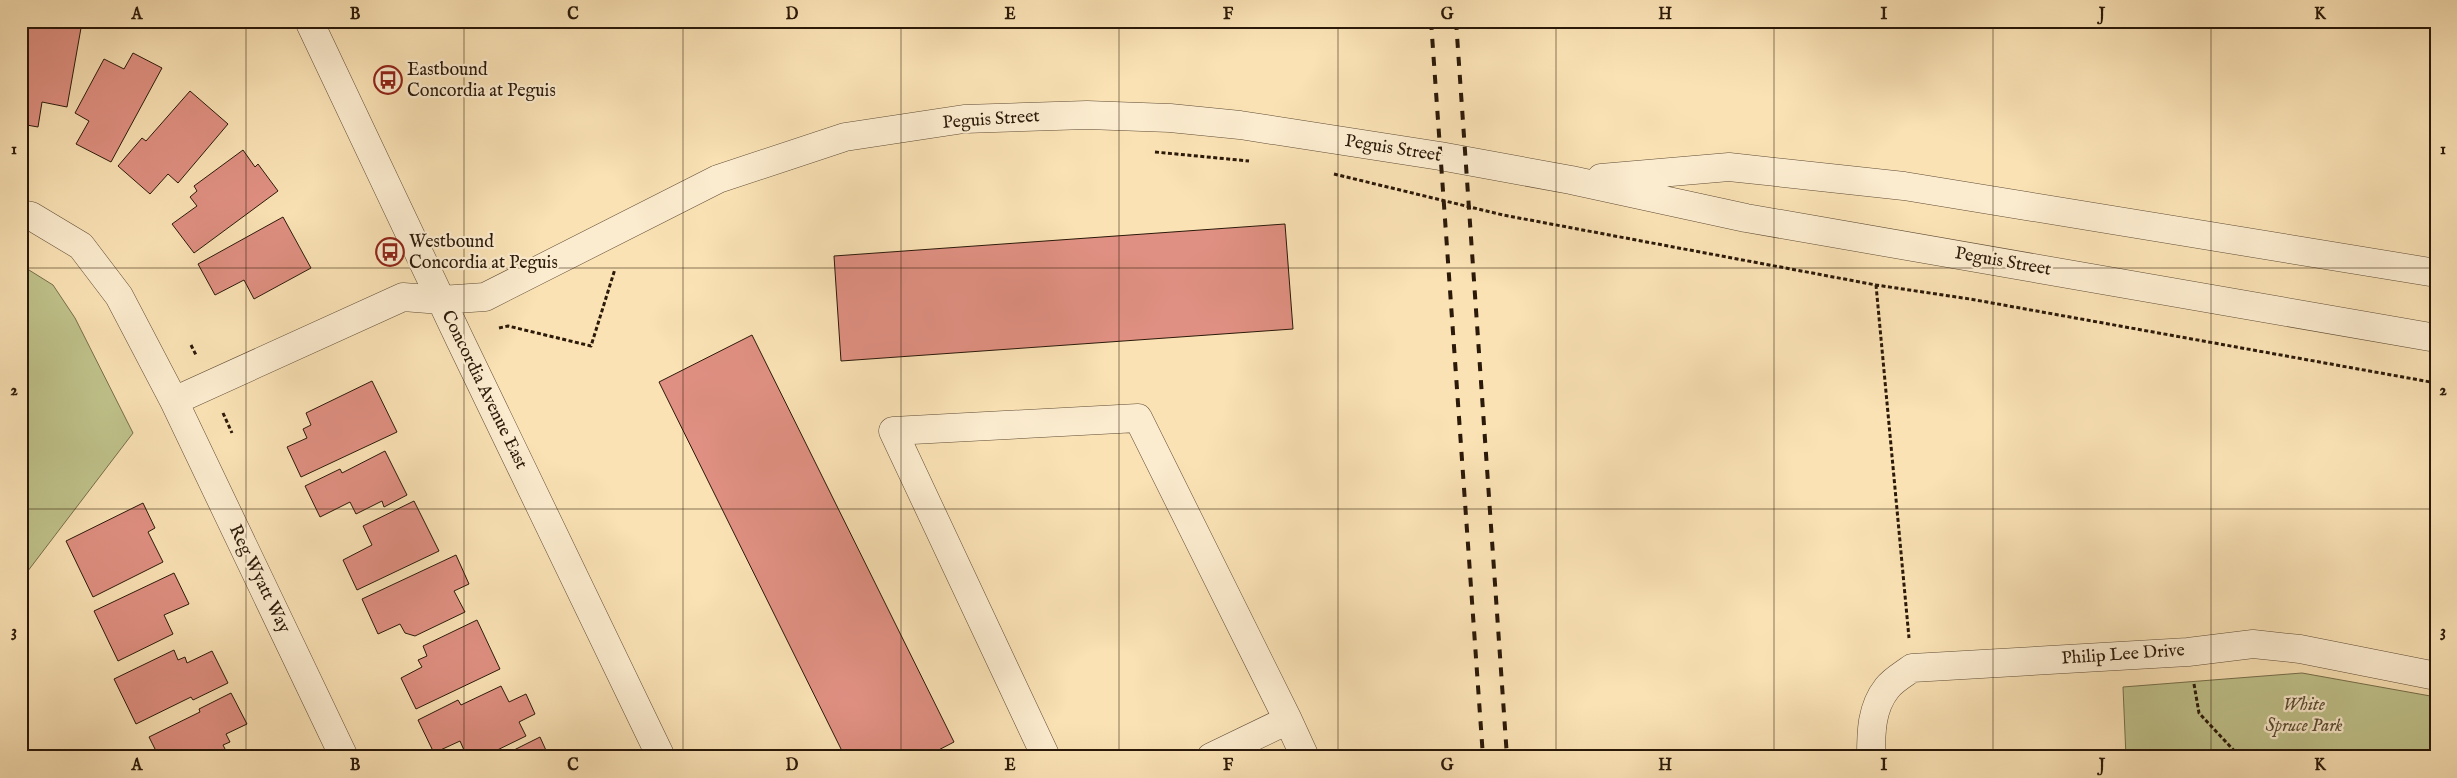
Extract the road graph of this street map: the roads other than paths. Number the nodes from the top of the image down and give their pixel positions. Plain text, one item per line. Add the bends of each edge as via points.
1 (310, 21) edge
2 (1571, 180) junction
3 (21, 214) edge
4 (2436, 272) edge
5 (441, 300) junction
6 (2436, 338) edge
7 (174, 401) junction
8 (2436, 676) edge
9 (1288, 720) junction
10 (344, 757) edge
11 (661, 757) edge
12 (1046, 757) edge
13 (1211, 757) edge
14 (1304, 757) edge
15 (1871, 757) edge

1 - 5 street, Concordia Avenue East
2 - 4 street, Peguis Street via 1729,168 1904,186
2 - 5 street, Peguis Street via 1249,126 1170,118 1087,114 964,119 845,137 718,179 485,296
2 - 6 street, Peguis Street via 1746,218
3 - 7 street, Reg Wyatt Way via 31,216 81,246 120,296
5 - 7 street via 403,297
5 - 11 street, Concordia Avenue East
7 - 10 street, Reg Wyatt Way
8 - 15 street, Philip Lee Drive via 2300,649 2253,644 2188,652 1912,668 1888,687 1880,700 1872,722
9 - 12 street via 1138,418 893,431
9 - 13 street
9 - 14 street

